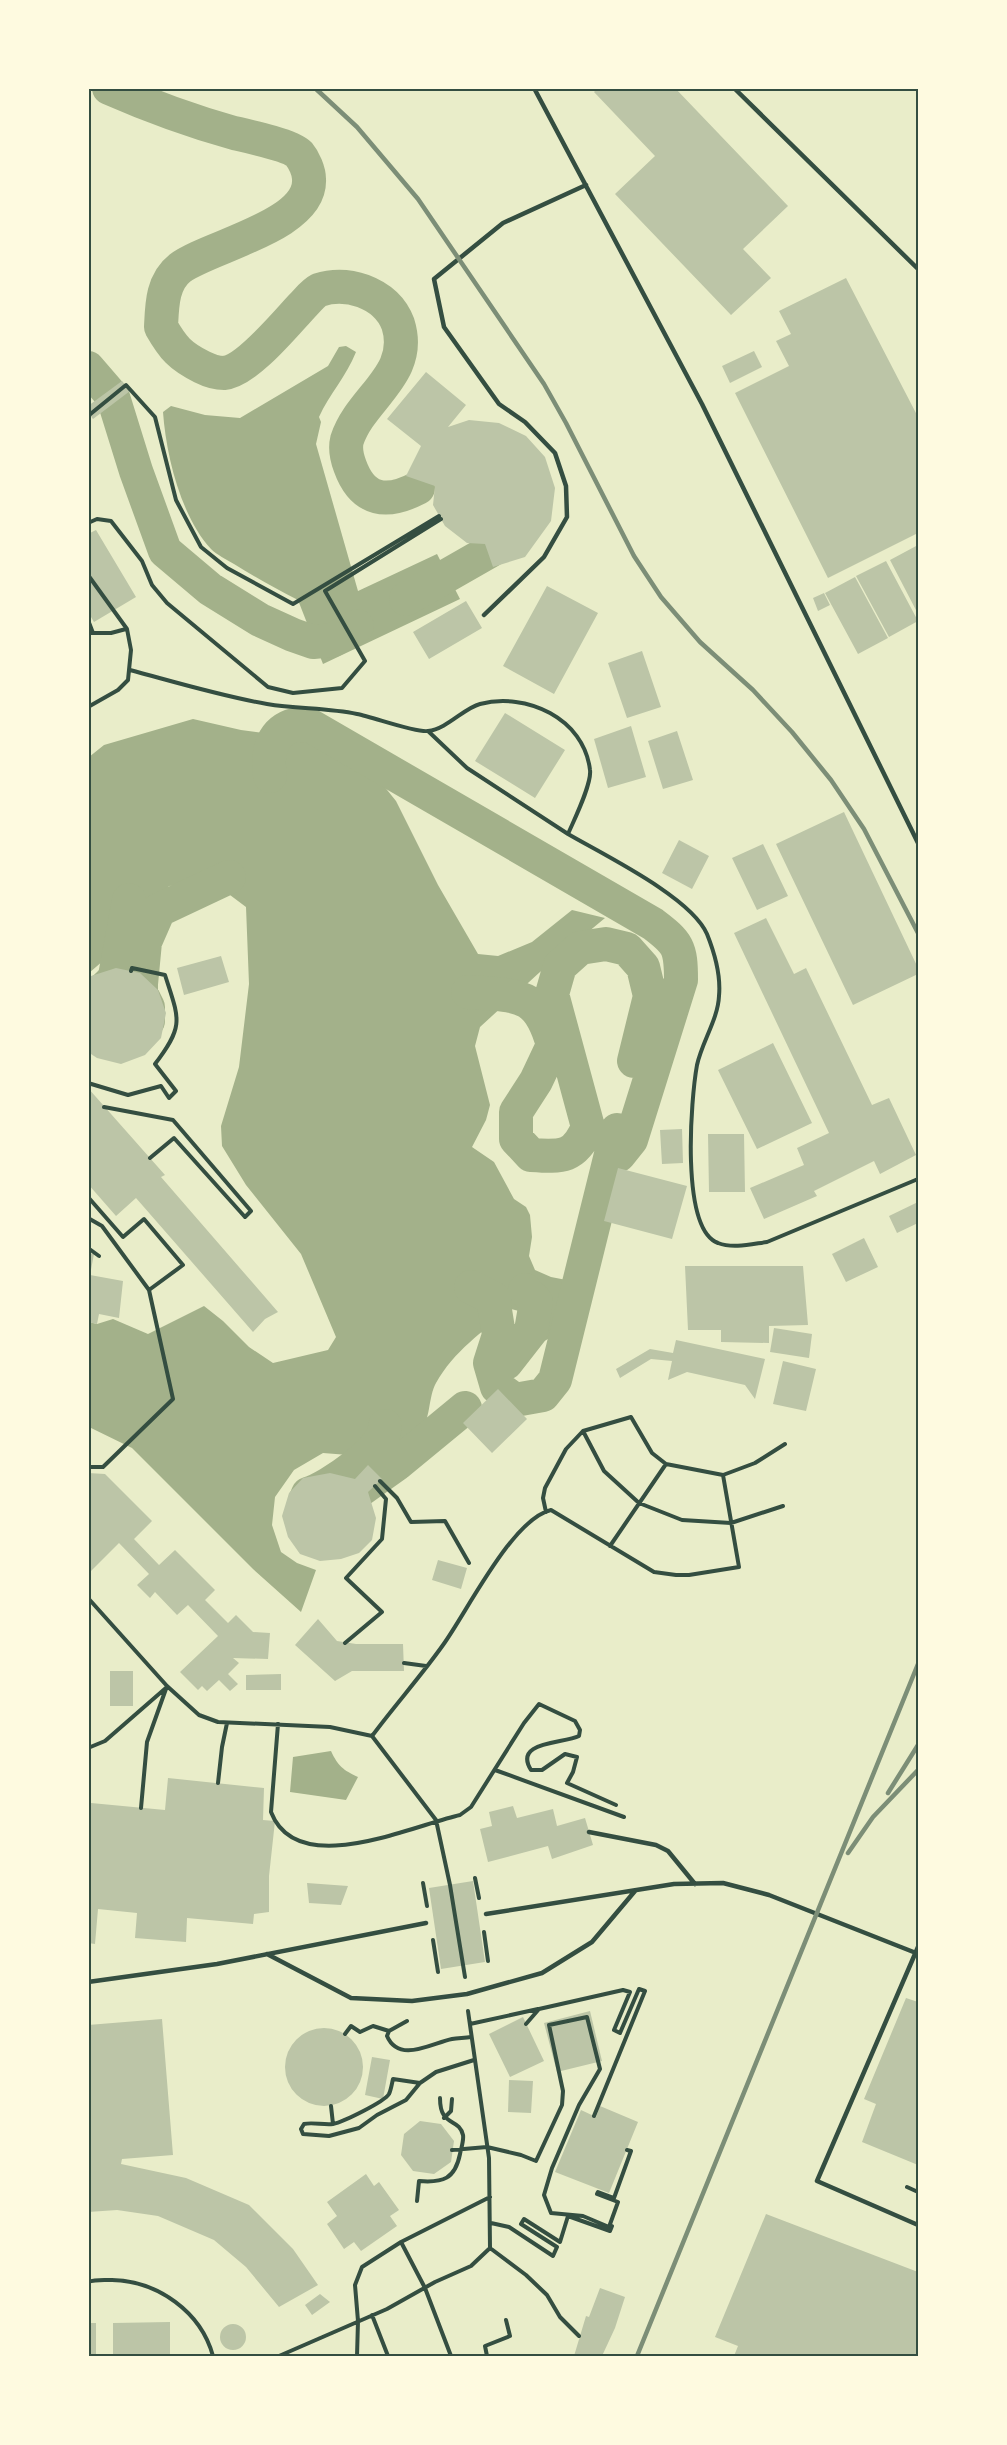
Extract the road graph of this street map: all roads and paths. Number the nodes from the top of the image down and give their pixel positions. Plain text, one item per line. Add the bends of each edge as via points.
1 (534, 88) edge
2 (734, 88) edge
3 (586, 185) junction
4 (918, 269) edge
5 (89, 415) edge
6 (88, 523) edge
7 (88, 576) edge
8 (484, 615) dead end
9 (88, 620) edge
10 (127, 629) junction
11 (91, 633) edge
12 (130, 670) junction
13 (88, 707) edge
14 (428, 731) junction
15 (568, 834) junction
16 (918, 843) edge
17 (131, 971) dead end
18 (88, 1083) edge
19 (104, 1107) dead end
20 (150, 1158) dead end
21 (918, 1179) edge
22 (88, 1197) edge
23 (88, 1218) edge
24 (88, 1248) edge
25 (99, 1256) dead end
26 (149, 1290) junction
27 (583, 1431) junction
28 (785, 1443) dead end
29 (666, 1464) junction
30 (88, 1467) edge
31 (723, 1475) junction
32 (380, 1481) dead end
33 (375, 1486) dead end
34 (639, 1503) junction
35 (783, 1506) dead end
36 (546, 1512) junction
37 (731, 1523) junction
38 (610, 1546) junction
39 (469, 1563) dead end
40 (88, 1598) edge
41 (345, 1643) dead end
42 (404, 1663) dead end
43 (426, 1666) junction
44 (167, 1686) junction
45 (227, 1723) junction
46 (278, 1724) junction
47 (372, 1736) junction
48 (88, 1748) edge
49 (495, 1770) junction
50 (218, 1783) dead end
51 (615, 1805) dead end
52 (141, 1808) dead end
53 (436, 1820) junction
54 (632, 1820) dead end
55 (589, 1832) dead end
56 (695, 1884) junction
57 (635, 1891) junction
58 (486, 1914) dead end
59 (426, 1923) dead end
60 (917, 1950) edge
61 (267, 1954) junction
62 (88, 1982) edge
63 (466, 1994) junction
64 (539, 2009) junction
65 (469, 2013) junction
66 (459, 2014) dead end
67 (412, 2018) dead end
68 (470, 2024) junction
69 (526, 2024) dead end
70 (389, 2031) junction
71 (345, 2034) dead end
72 (471, 2037) junction
73 (474, 2060) junction
74 (420, 2083) junction
75 (440, 2098) dead end
76 (452, 2099) dead end
77 (331, 2106) dead end
78 (594, 2116) dead end
79 (444, 2118) junction
80 (333, 2124) junction
81 (487, 2147) junction
82 (452, 2150) dead end
83 (460, 2151) junction
84 (907, 2187) dead end
85 (918, 2192) edge
86 (490, 2197) junction
87 (417, 2201) dead end
88 (491, 2223) junction
89 (918, 2225) edge
90 (401, 2242) junction
91 (490, 2248) junction
92 (88, 2282) edge
93 (425, 2288) junction
94 (372, 2316) junction
95 (506, 2320) dead end
96 (358, 2321) junction
97 (579, 2336) dead end
98 (213, 2356) edge
99 (279, 2356) edge
100 (357, 2356) edge
101 (388, 2356) edge
102 (451, 2356) edge
103 (487, 2356) edge

1 - 3 lane
2 - 4 lane
3 - 8 lane via 504,224 434,279 444,327 499,404 525,422 555,453 566,486 567,517 544,557
3 - 16 lane via 702,404
5 - 6 path via 126,385 155,417 176,500 201,547 227,568 293,604 440,518 325,591 365,661 342,688 293,693 268,687 167,603 152,585 142,561 111,521 97,519
7 - 10 path
9 - 11 path
10 - 11 path
10 - 12 path
12 - 13 path via 128,681 118,690
12 - 14 path via 266,704 357,714
14 - 15 path via 466,768
14 - 15 path via 457,719 477,704 504,700 537,706 566,723 584,746 591,772
15 - 21 path via 682,904 706,931 717,963 719,997 698,1064 691,1119 691,1170 700,1223 706,1234 718,1243 745,1246 767,1242
17 - 18 path via 132,968 165,975 178,1016 172,1042 155,1064 176,1091 169,1098 161,1086 128,1095
19 - 20 path via 173,1120 251,1211 245,1217 174,1138
22 - 26 path via 123,1237 144,1219 183,1265
23 - 26 path via 102,1226
24 - 25 path
26 - 30 path via 173,1399 103,1467
27 - 29 path via 630,1417 652,1453
27 - 34 path via 604,1471
27 - 36 path via 566,1449 547,1481 543,1498
28 - 31 path via 755,1463
29 - 31 path
29 - 34 path
31 - 37 path
32 - 39 path via 397,1498 411,1522 445,1521
33 - 41 path via 386,1499 382,1539 346,1578 382,1612
34 - 37 path via 682,1520
34 - 38 path
35 - 37 path
36 - 38 path via 551,1510
36 - 43 path via 518,1533
37 - 38 path via 739,1567 711,1573 654,1572
40 - 44 path
42 - 43 path
43 - 47 path
44 - 45 path via 199,1715
44 - 48 path via 105,1741
44 - 52 path via 147,1742
45 - 46 path
45 - 50 path
46 - 47 path via 330,1727
46 - 53 path via 271,1812 274,1821 294,1840 329,1845 374,1841
47 - 53 path
49 - 51 path via 539,1704 574,1721 580,1730 579,1736 570,1740 538,1745 527,1757 531,1770 542,1770 565,1754 577,1757 567,1784
49 - 53 path via 471,1807 460,1815
49 - 54 path
53 - 63 path
55 - 56 lane via 656,1845 668,1851
56 - 57 lane
56 - 60 lane via 723,1883 769,1894
57 - 58 lane
57 - 63 lane via 592,1942 552,1967
59 - 61 lane
60 - 89 lane via 817,2181
61 - 62 lane
61 - 63 lane via 351,1998 412,2001
63 - 65 path
64 - 68 path
64 - 69 path
64 - 78 path via 623,1990 630,1992 614,2030 620,2033 639,1989 645,1991
65 - 66 path
65 - 68 path
67 - 70 path
68 - 72 path
70 - 71 path via 373,2026 360,2032 351,2026
70 - 72 path via 389,2042 404,2050
72 - 73 path
73 - 74 path via 436,2072
73 - 81 path
74 - 80 path via 393,2079 389,2094 381,2102
74 - 80 path via 406,2100 358,2128 328,2136 303,2134 301,2129 308,2123
75 - 79 path
76 - 79 path via 451,2111
77 - 80 path
79 - 83 path via 458,2126 463,2136
81 - 83 path
81 - 86 path
81 - 88 path via 536,2161 562,2105 563,2091 549,2025 587,2017 600,2069 579,2105 544,2194 551,2212 583,2216 609,2227 618,2202 597,2194 614,2198 631,2151 627,2148 633,2150 615,2198 621,2200 610,2231 568,2216 560,2242 524,2219 521,2224 557,2247 553,2256 509,2227
82 - 83 path
83 - 87 path via 452,2174 437,2182 419,2181
84 - 85 path
86 - 88 path
86 - 90 path
88 - 91 path
90 - 93 path
90 - 96 path via 362,2267 354,2285
91 - 93 path via 471,2266
91 - 97 path via 547,2295 560,2317
92 - 98 path via 129,2280 162,2292 190,2314 210,2343
93 - 94 path
93 - 102 path
94 - 96 path
94 - 101 path
95 - 103 path via 510,2336 485,2346
96 - 99 path
96 - 100 path

